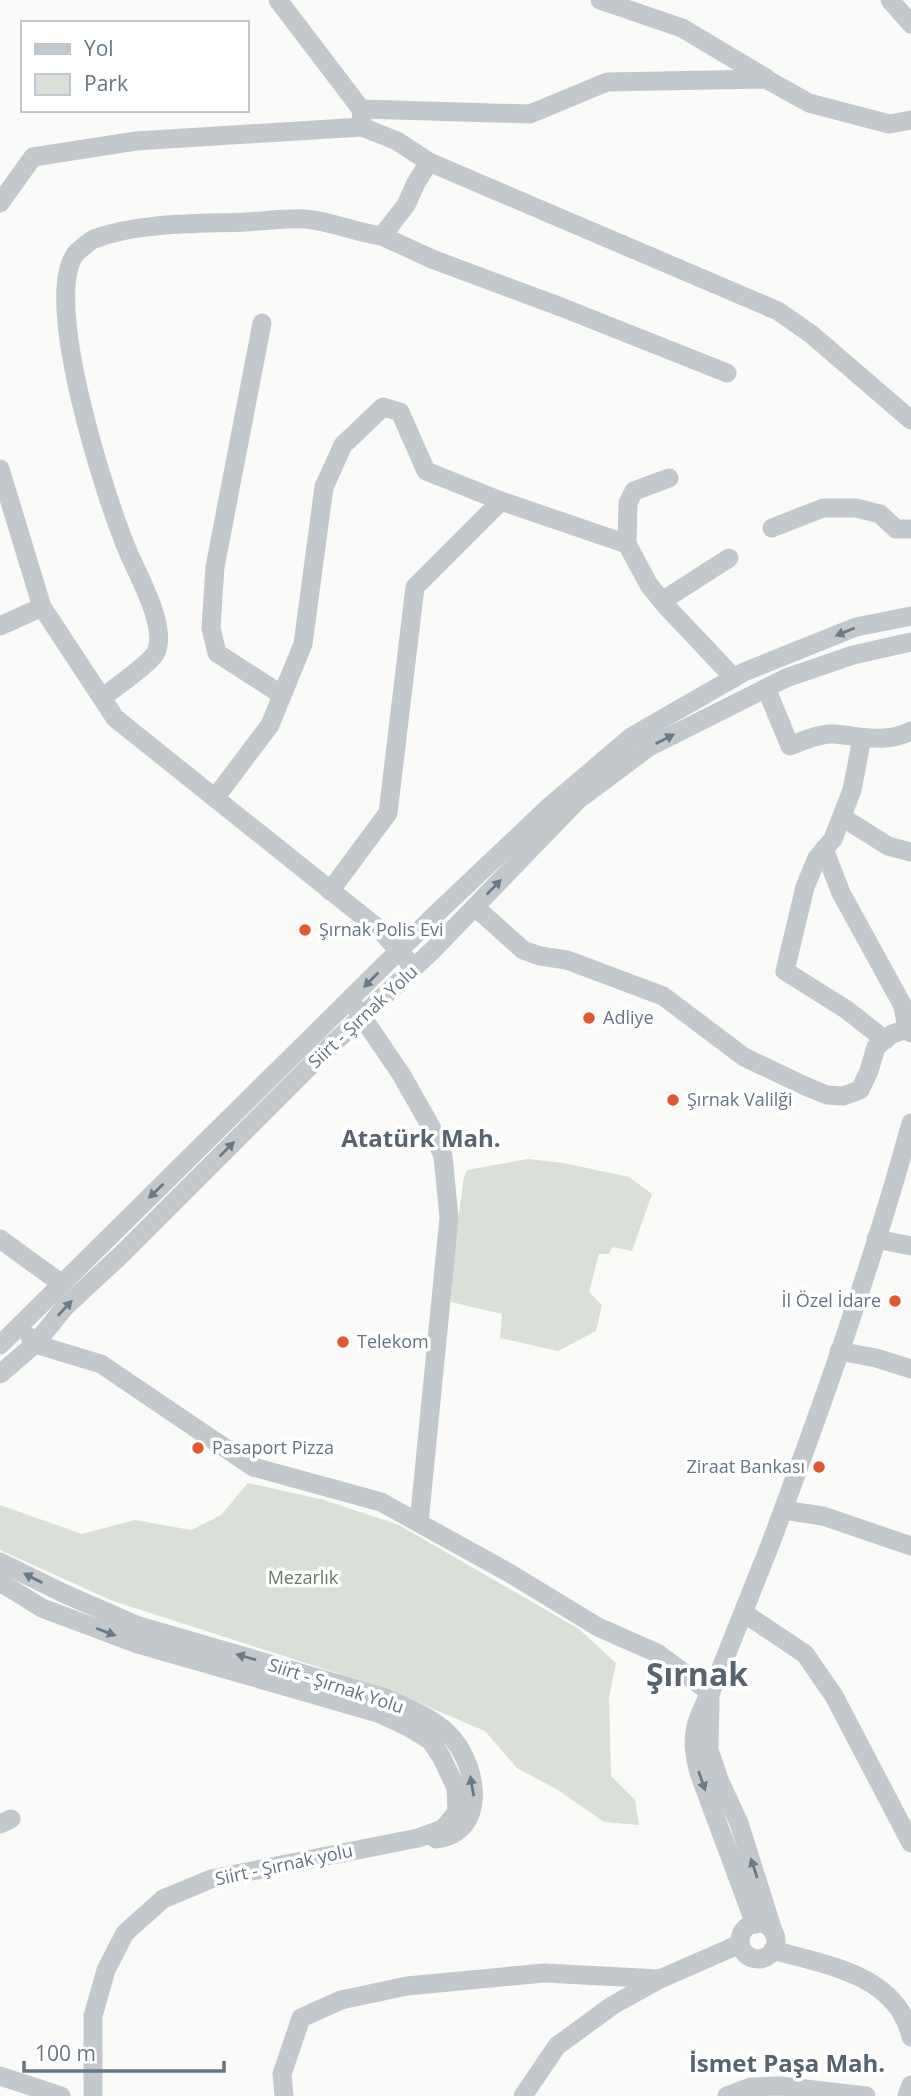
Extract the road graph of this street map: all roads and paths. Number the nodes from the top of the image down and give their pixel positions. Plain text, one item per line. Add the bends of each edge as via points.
1 (278, 0) edge
2 (600, 0) edge
3 (890, 0) edge
4 (911, 24) edge
5 (766, 79) junction
6 (361, 118) junction
7 (911, 120) edge
8 (429, 162) junction
9 (0, 203) edge
10 (382, 236) junction
11 (262, 323) dead end
12 (727, 373) dead end
13 (911, 420) edge
14 (0, 469) edge
15 (669, 478) dead end
16 (501, 501) junction
17 (772, 528) dead end
18 (911, 529) edge
19 (627, 544) junction
20 (729, 558) dead end
21 (662, 601) junction
22 (42, 607) junction
23 (911, 616) edge
24 (0, 626) edge
25 (911, 642) edge
26 (734, 678) junction
27 (766, 688) junction
28 (282, 695) junction
29 (102, 698) junction
30 (911, 731) edge
31 (862, 738) junction
32 (215, 798) junction
33 (842, 817) junction
34 (824, 849) junction
35 (911, 852) edge
36 (330, 891) junction
37 (475, 907) junction
38 (400, 951) junction
39 (414, 969) junction
40 (356, 1008) junction
41 (909, 1031) edge
42 (884, 1040) junction
43 (911, 1123) edge
44 (0, 1239) edge
45 (876, 1240) junction
46 (911, 1246) edge
47 (62, 1284) junction
48 (20, 1324) junction
49 (35, 1344) junction
50 (0, 1345) edge
51 (839, 1351) junction
52 (911, 1369) edge
53 (0, 1374) edge
54 (783, 1510) junction
55 (419, 1523) junction
56 (911, 1546) edge
57 (0, 1562) edge
58 (0, 1582) edge
59 (744, 1613) junction
60 (710, 1693) junction
61 (418, 1838) junction
62 (911, 1843) edge
63 (755, 1924) junction
64 (774, 1942) junction
65 (740, 1944) junction
66 (660, 1979) junction
67 (911, 2037) edge
68 (0, 2076) edge
69 (911, 2085) edge
70 (61, 2096) edge
71 (93, 2096) edge
72 (284, 2096) edge
73 (523, 2096) edge
74 (727, 2096) edge
75 (866, 2096) edge
76 (907, 2096) edge

1 - 6 street
2 - 5 street via 682,28
3 - 4 street
5 - 6 street via 607,82 530,114
5 - 7 street via 809,103 889,124
6 - 8 street
6 - 9 street via 33,157
8 - 10 street via 406,205
8 - 13 street via 778,311
10 - 12 street
10 - 29 street via 306,219 177,225 91,240 75,254 66,271 64,295 85,418 121,537 157,621 159,637 155,653
11 - 28 street via 215,567 211,628 216,653
14 - 22 street
15 - 19 street via 634,491 628,503
16 - 19 street
16 - 28 street via 426,471 400,412 383,407 343,445 324,487 303,645
16 - 36 street via 415,587 388,813
17 - 18 street via 823,508 856,508 880,514 896,529
19 - 21 street
20 - 21 street
21 - 26 street
22 - 24 street
22 - 29 street
23 -> 26 street, Siirt - Şırnak Yolu via 856,627
25 - 27 street, Siirt - Şırnak Yolu via 853,655
26 - 38 street, Siirt - Şırnak Yolu via 631,737 549,807
27 - 31 street via 790,746 831,733
37 -> 27 street, Siirt - Şırnak Yolu via 578,800 649,747
28 - 32 street via 270,725
29 - 32 street via 115,718
30 - 31 street via 897,738
31 - 33 street
32 - 36 street
33 - 34 street
33 - 35 street via 888,846
34 - 41 street via 841,893 903,1006
34 - 42 street via 805,887 786,971
36 - 38 street
37 - 39 street, Siirt - Şırnak Yolu
37 - 42 street via 523,950 567,960 663,996 744,1057 827,1096 860,1090 876,1047
38 - 39 street
38 -> 40 street, Siirt - Şırnak Yolu
39 - 40 street, Siirt - Şırnak Yolu
40 -> 47 street, Siirt - Şırnak Yolu
49 -> 40 street, Siirt - Şırnak Yolu via 65,1307 123,1254
40 - 55 street via 401,1074 443,1156 449,1218
41 - 42 street
43 - 45 street
44 - 47 street
45 - 46 street
45 - 51 street
47 - 48 street, Siirt - Şırnak Yolu
48 - 49 street
48 - 50 street, Siirt - Şırnak Yolu
49 - 53 street, Siirt - Şırnak Yolu
49 - 55 street via 101,1364 253,1467 381,1502
51 - 52 street
51 - 54 street
54 - 56 street via 823,1516
54 - 59 street
55 - 60 street via 598,1627 657,1653
61 -> 57 street, Siirt - Şırnak Yolu via 454,1835 466,1823 474,1802 471,1778 452,1738 416,1712 383,1697 136,1625
58 -> 61 street, Siirt - Şırnak Yolu via 42,1608 138,1644 378,1713 431,1741 456,1788 457,1812 443,1829
59 - 60 street
59 - 62 street via 806,1654 834,1696
60 -> 63 street via 700,1711 694,1752
64 -> 60 street via 739,1823 709,1750
61 - 71 street, Siirt - Şırnak yolu via 211,1879 163,1899 125,1933 106,1970 93,2016
63 - 64 street via 766,1926
63 - 65 street via 745,1929
64 - 65 street via 766,1957 755,1959 745,1954
64 - 67 street via 858,1974 883,1991 898,2006
65 - 66 street
66 - 72 street via 544,1973 407,1986 341,2000 301,2018 282,2074
66 - 73 street via 613,2005 557,2046
68 - 70 street
69 - 76 street
74 - 75 street via 751,2087 780,2086

